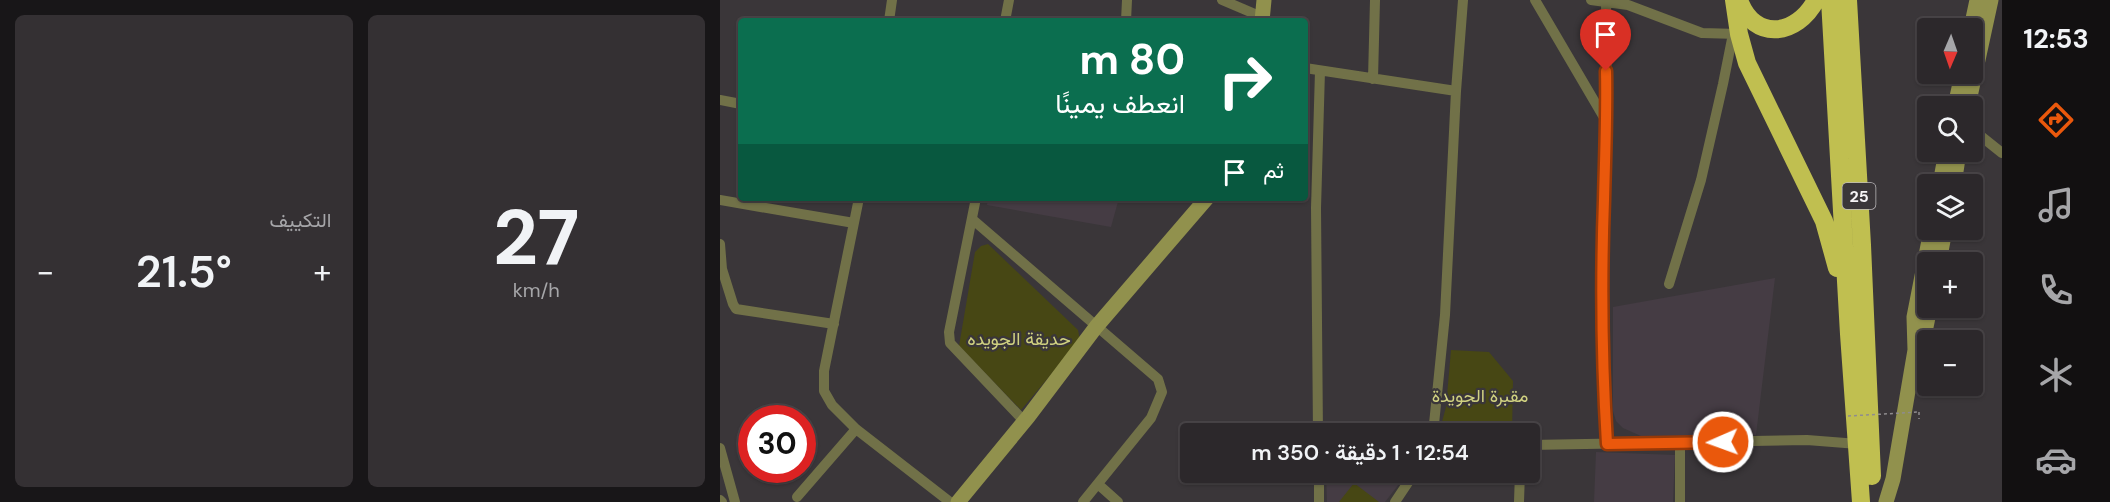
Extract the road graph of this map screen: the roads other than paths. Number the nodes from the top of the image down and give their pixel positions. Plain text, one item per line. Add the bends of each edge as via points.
1 (892, 0) edge
2 (1009, 0) edge
3 (1127, 0) edge
4 (1222, 0) edge
5 (1264, 0) edge
6 (1375, 0) edge
7 (1463, 0) edge
8 (1535, 0) edge
9 (1591, 0) edge
10 (1734, 0) edge
11 (1738, 0) edge
12 (1816, 0) edge
13 (1830, 0) edge
14 (1848, 0) edge
15 (1977, 0) edge
16 (1991, 0) edge
17 (1606, 1) edge
18 (889, 18) edge
19 (1006, 18) edge
20 (1126, 18) edge
21 (1260, 18) edge
22 (1262, 18) edge
23 (1973, 18) edge
24 (1736, 34) junction
25 (1308, 69) edge
26 (1320, 71) junction
27 (1373, 79) junction
28 (1456, 91) junction
29 (1970, 96) edge
30 (720, 100) edge
31 (738, 103) edge
32 (1607, 124) junction
33 (1983, 138) edge
34 (2002, 153) edge
35 (720, 200) edge
36 (858, 201) edge
37 (975, 201) edge
38 (1204, 201) edge
39 (972, 219) junction
40 (854, 223) junction
41 (1929, 240) edge
42 (720, 244) edge
43 (721, 269) edge
44 (1669, 284) dead end
45 (1928, 318) edge
46 (834, 324) junction
47 (1096, 327) junction
48 (1849, 334) junction
49 (1915, 350) junction
50 (1024, 421) junction
51 (1318, 423) edge
52 (1434, 423) edge
53 (856, 429) junction
54 (1607, 444) junction
55 (1680, 444) junction
56 (1858, 444) junction
57 (1540, 445) edge
58 (720, 448) edge
59 (1319, 483) edge
60 (1408, 483) edge
61 (1520, 483) edge
62 (1099, 485) junction
63 (797, 497) dead end
64 (735, 502) edge
65 (950, 502) edge
66 (958, 502) edge
67 (1083, 502) edge
68 (1118, 502) edge
69 (1319, 502) edge
70 (1395, 502) edge
71 (1520, 502) edge
72 (1680, 502) edge
73 (1861, 502) edge
74 (1873, 502) edge
75 (1886, 502) edge

1 - 18 street
2 - 19 street
3 - 20 street
4 - 21 street
5 - 22 main road
6 - 27 street
7 - 28 street
8 - 32 street
9 - 17 street
10 - 24 highway
11 - 12 highway via 1753,23 1780,29 1805,17
13 - 48 highway, 25
14 - 74 highway, 25
15 - 23 main road
16 - 29 main road
17 - 24 street via 1628,5 1702,33
17 - 32 street
24 - 44 street via 1701,180
24 - 48 highway via 1753,79 1824,221
25 - 26 street
26 - 27 street
26 - 51 street via 1316,208
27 - 28 street
28 - 52 street via 1445,315
30 - 31 street
32 - 54 street via 1603,291
33 - 34 street
35 - 40 street
36 - 40 street
37 - 39 street
38 - 47 main road
39 - 47 street
39 - 50 street via 950,343
40 - 46 street
41 - 49 main road via 1914,317
42 - 43 street
43 - 46 street via 736,309
45 - 49 main road
46 - 53 street via 824,391
47 - 50 main road
47 - 62 street via 1158,380 1162,392 1151,418
48 - 56 highway, 25
49 - 75 main road
50 - 66 main road
53 - 63 street
53 - 65 street
54 - 55 street
54 - 57 street
55 - 56 street via 1807,440
55 - 72 street
56 - 73 highway, 25
58 - 64 street
59 - 69 street
60 - 70 street
61 - 71 street
62 - 67 street
62 - 68 street

